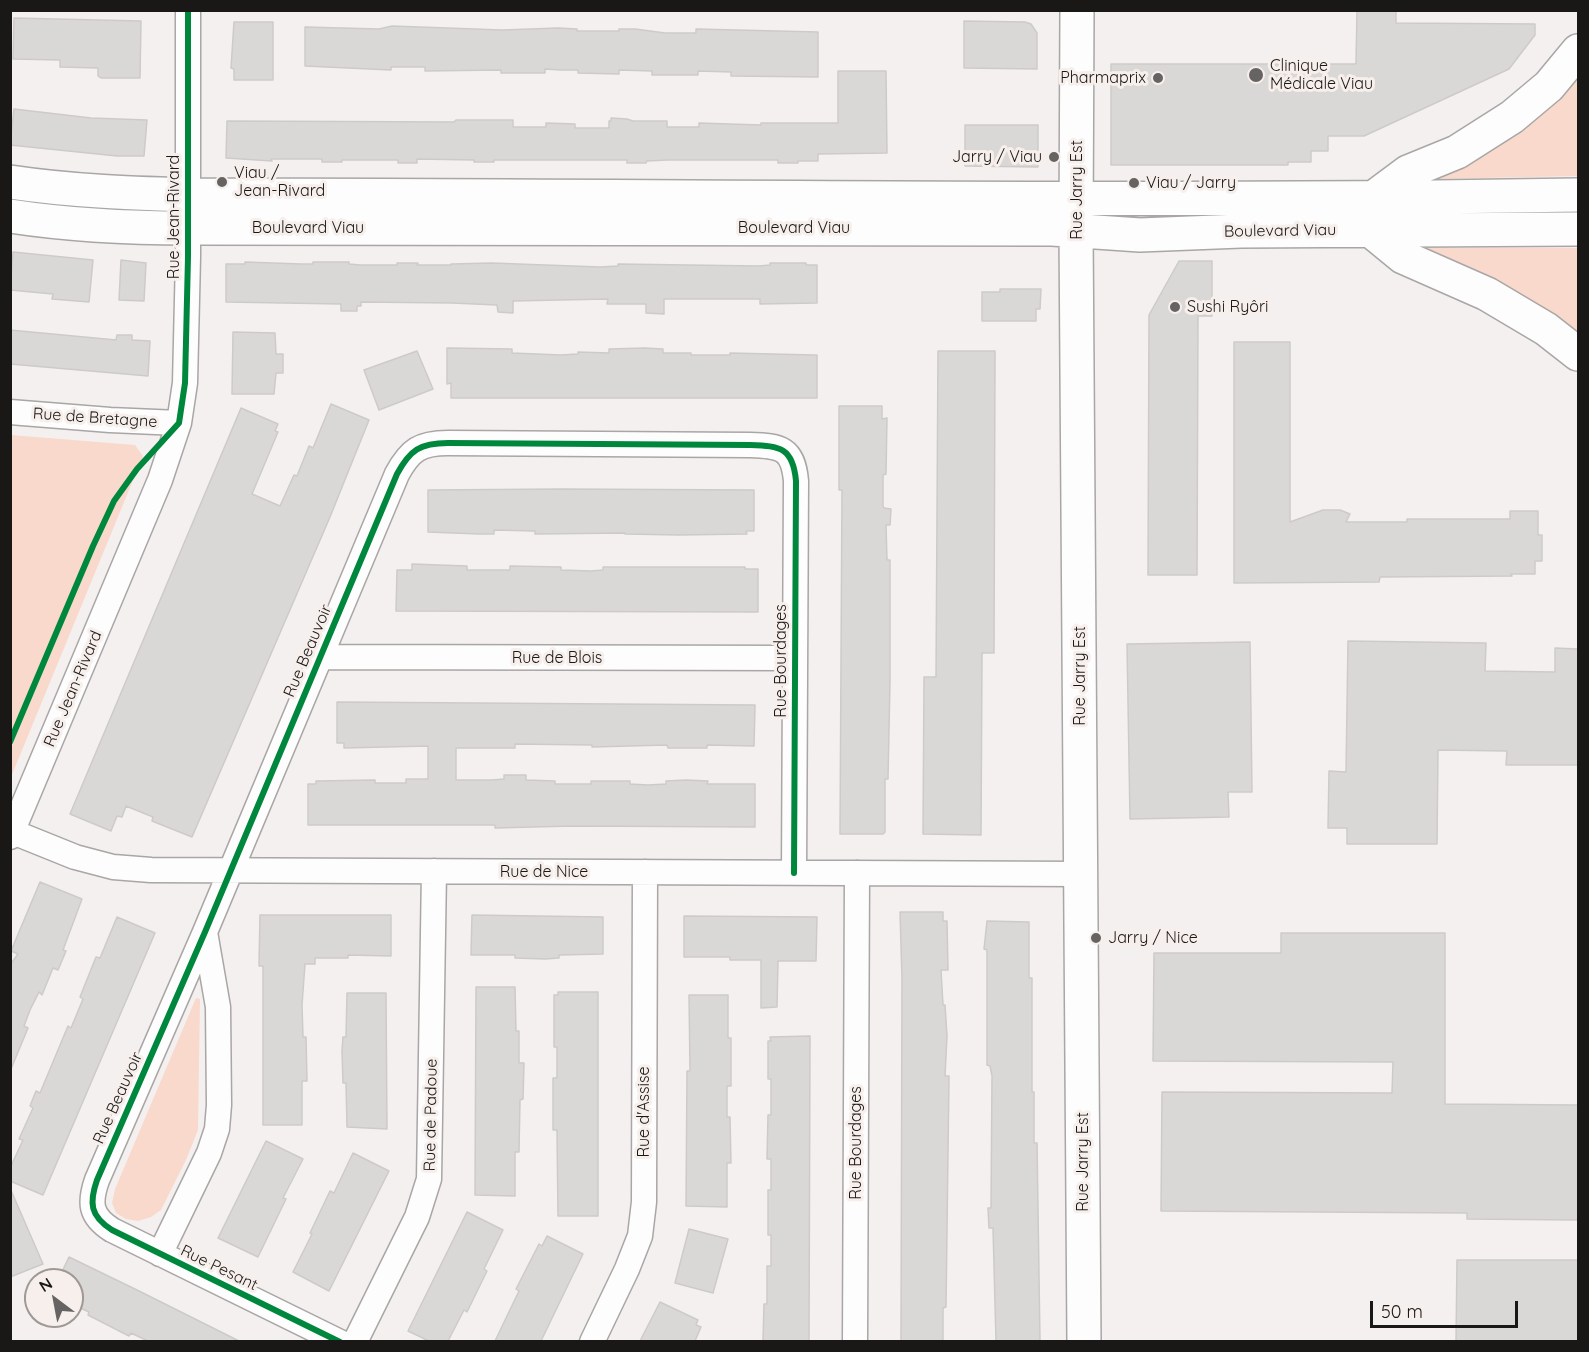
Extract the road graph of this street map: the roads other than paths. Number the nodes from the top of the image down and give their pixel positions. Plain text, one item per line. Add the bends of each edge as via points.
1 (188, 10) edge
2 (1077, 10) edge
3 (1578, 51) edge
4 (10, 182) edge
5 (188, 195) junction
6 (1578, 195) edge
7 (1077, 198) junction
8 (1373, 198) junction
9 (10, 216) edge
10 (188, 228) junction
11 (1578, 229) edge
12 (1076, 230) junction
13 (1371, 230) junction
14 (1578, 354) edge
15 (10, 412) edge
16 (179, 423) junction
17 (786, 451) joint
18 (319, 657) junction
19 (794, 658) junction
20 (12, 834) edge
21 (231, 871) junction
22 (434, 871) junction
23 (645, 872) junction
24 (794, 873) junction
25 (857, 873) junction
26 (1081, 874) junction
27 (205, 932) junction
28 (94, 1211) joint
29 (160, 1254) junction
30 (340, 1341) edge
31 (355, 1341) edge
32 (592, 1341) edge
33 (855, 1341) edge
34 (1084, 1341) edge

1 - 5 street, Rue Jean-Rivard
2 - 7 main road, Rue Jarry Est
3 - 8 main road via 1549,86 1512,117 1457,152 1408,172
4 - 5 main road, Boulevard Viau via 85,191
5 - 7 main road, Boulevard Viau
5 - 10 street, Rue Jean-Rivard
6 - 8 main road, Boulevard Viau
7 - 8 main road, Boulevard Viau
7 - 12 main road, Rue Jarry Est
9 - 10 main road, Boulevard Viau via 102,226
10 - 12 main road, Boulevard Viau
10 - 16 street, Rue Jean-Rivard via 184,384
11 - 13 main road, Boulevard Viau
12 - 13 main road, Boulevard Viau via 1140,235
12 - 26 main road, Rue Jarry Est
13 - 14 main road via 1403,257 1486,294 1546,329
15 - 16 street, Rue de Bretagne
16 - 20 street, Rue Jean-Rivard via 160,480
17 - 18 street, Rue Beauvoir via 771,445 459,443 431,443 416,449 397,474
17 - 19 street, Rue Bourdages via 794,463 796,481
18 - 19 street, Rue de Blois
18 - 21 street, Rue Beauvoir
19 - 24 street, Rue Bourdages
20 - 21 street, Rue de Nice via 113,867
21 - 22 street, Rue de Nice
21 - 27 street, Rue Beauvoir
22 - 23 street, Rue de Nice
22 - 31 street, Rue de Padoue via 429,1179 417,1217
23 - 24 street, Rue de Nice
23 - 32 street, Rue d'Assise via 644,1202 640,1236
24 - 25 street, Rue de Nice
25 - 26 street, Rue de Nice
25 - 33 street, Rue Bourdages
26 - 34 main road, Rue Jarry Est
27 - 28 street, Rue Beauvoir via 97,1180 91,1197
27 - 29 street via 218,1007 217,1129
28 - 29 street, Rue Pesant via 100,1223
29 - 30 street, Rue Pesant

